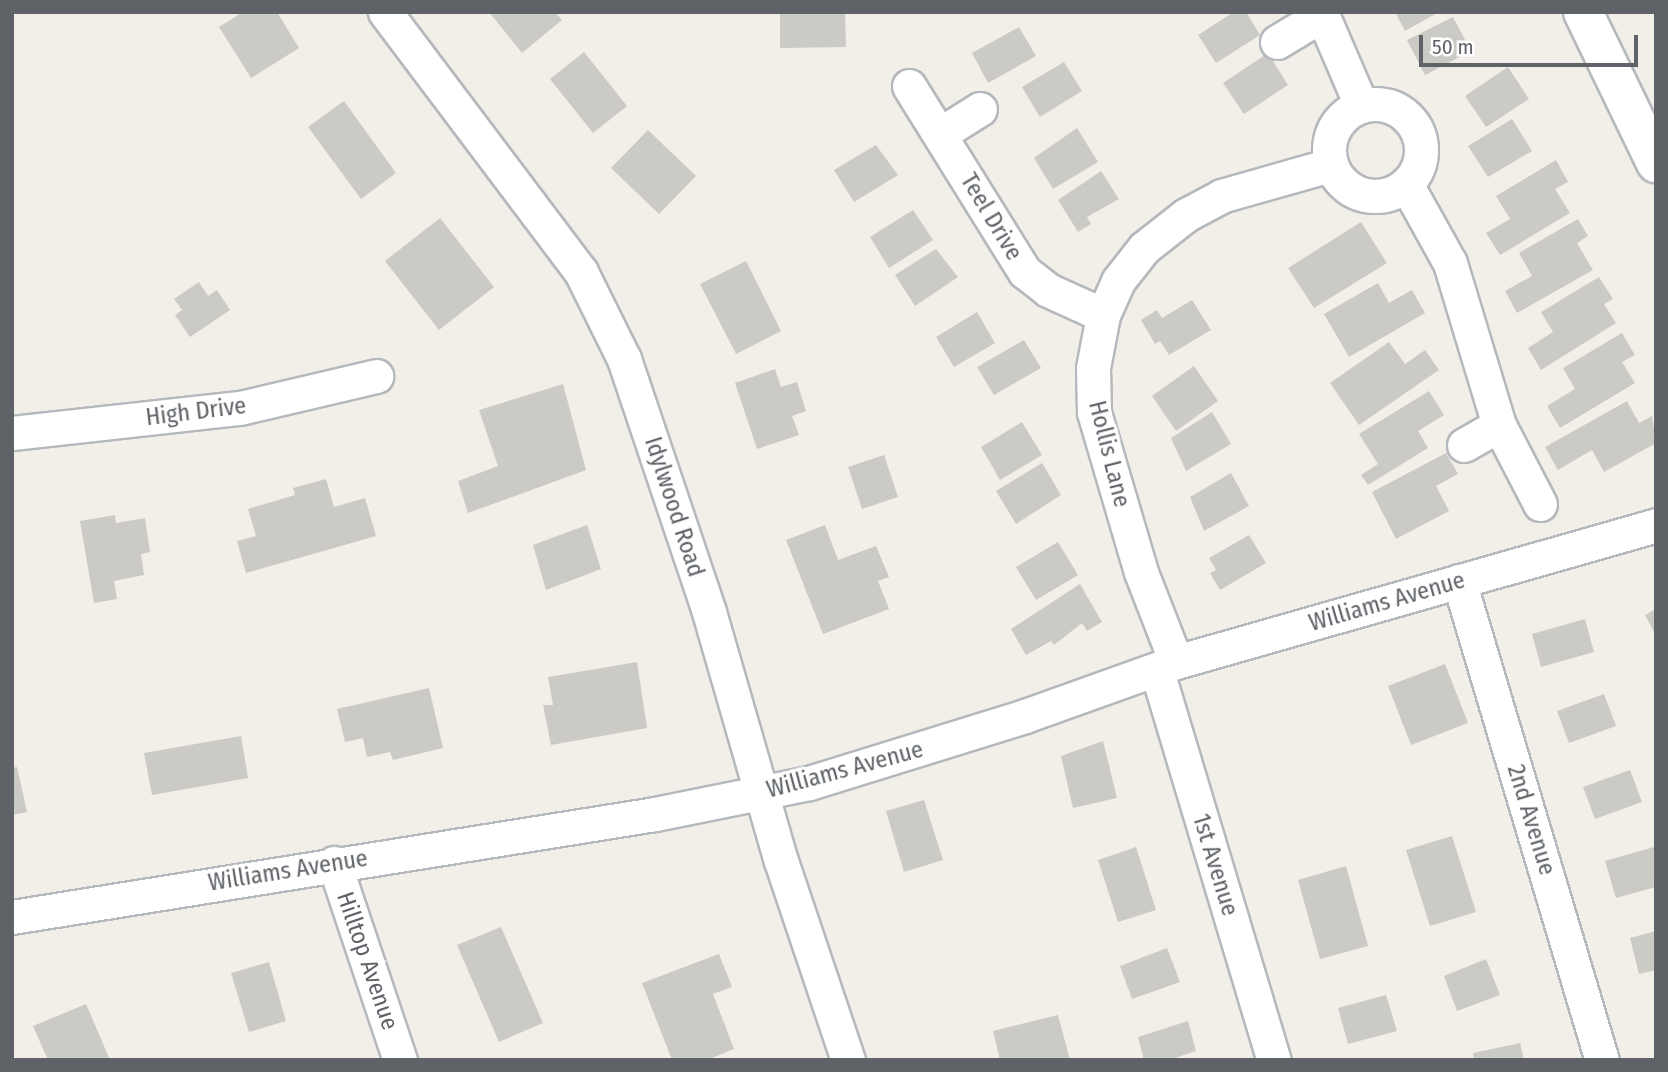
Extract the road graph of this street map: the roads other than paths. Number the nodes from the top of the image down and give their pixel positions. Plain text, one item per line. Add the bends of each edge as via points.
1 (385, 12) edge
2 (1583, 12) edge
3 (1322, 14) edge
4 (1277, 43) dead end
5 (909, 86) dead end
6 (1362, 105) junction
7 (980, 109) dead end
8 (940, 134) junction
9 (1656, 163) edge
10 (1331, 165) junction
11 (1406, 184) junction
12 (1103, 315) junction
13 (376, 376) dead end
14 (1499, 425) junction
15 (12, 433) edge
16 (1464, 445) dead end
17 (1540, 504) dead end
18 (1656, 525) edge
19 (1459, 581) junction
20 (1166, 667) junction
21 (763, 793) junction
22 (334, 863) junction
23 (12, 917) edge
24 (400, 1060) edge
25 (848, 1060) edge
26 (1274, 1060) edge
27 (1602, 1060) edge

1 - 21 street, Idylwood Road via 581,272 613,335 655,447
2 - 9 street
3 - 4 street
3 - 6 street
5 - 8 street, Teel Drive
6 - 10 street via 1338,121 1330,134
6 - 11 street via 1389,105 1401,112 1418,134 1420,161
7 - 8 street
8 - 12 street, Teel Drive via 1025,272 1048,290
10 - 11 street via 1349,188 1363,195 1378,196
10 - 12 street, Hollis Lane via 1221,197 1186,215 1144,248 1118,281
11 - 14 street via 1450,263
12 - 20 street, Hollis Lane via 1093,368 1094,412
13 - 15 street, High Drive via 240,408
14 - 16 street
14 - 17 street
18 - 19 street, Williams Avenue
19 - 20 street, Williams Avenue
19 - 27 street, 2nd Avenue
20 - 21 street, Williams Avenue via 855,771
20 - 26 street, 1st Avenue
21 - 22 street, Williams Avenue
21 - 25 street, Idylwood Road
22 - 23 street, Williams Avenue
22 - 24 street, Hilltop Avenue

